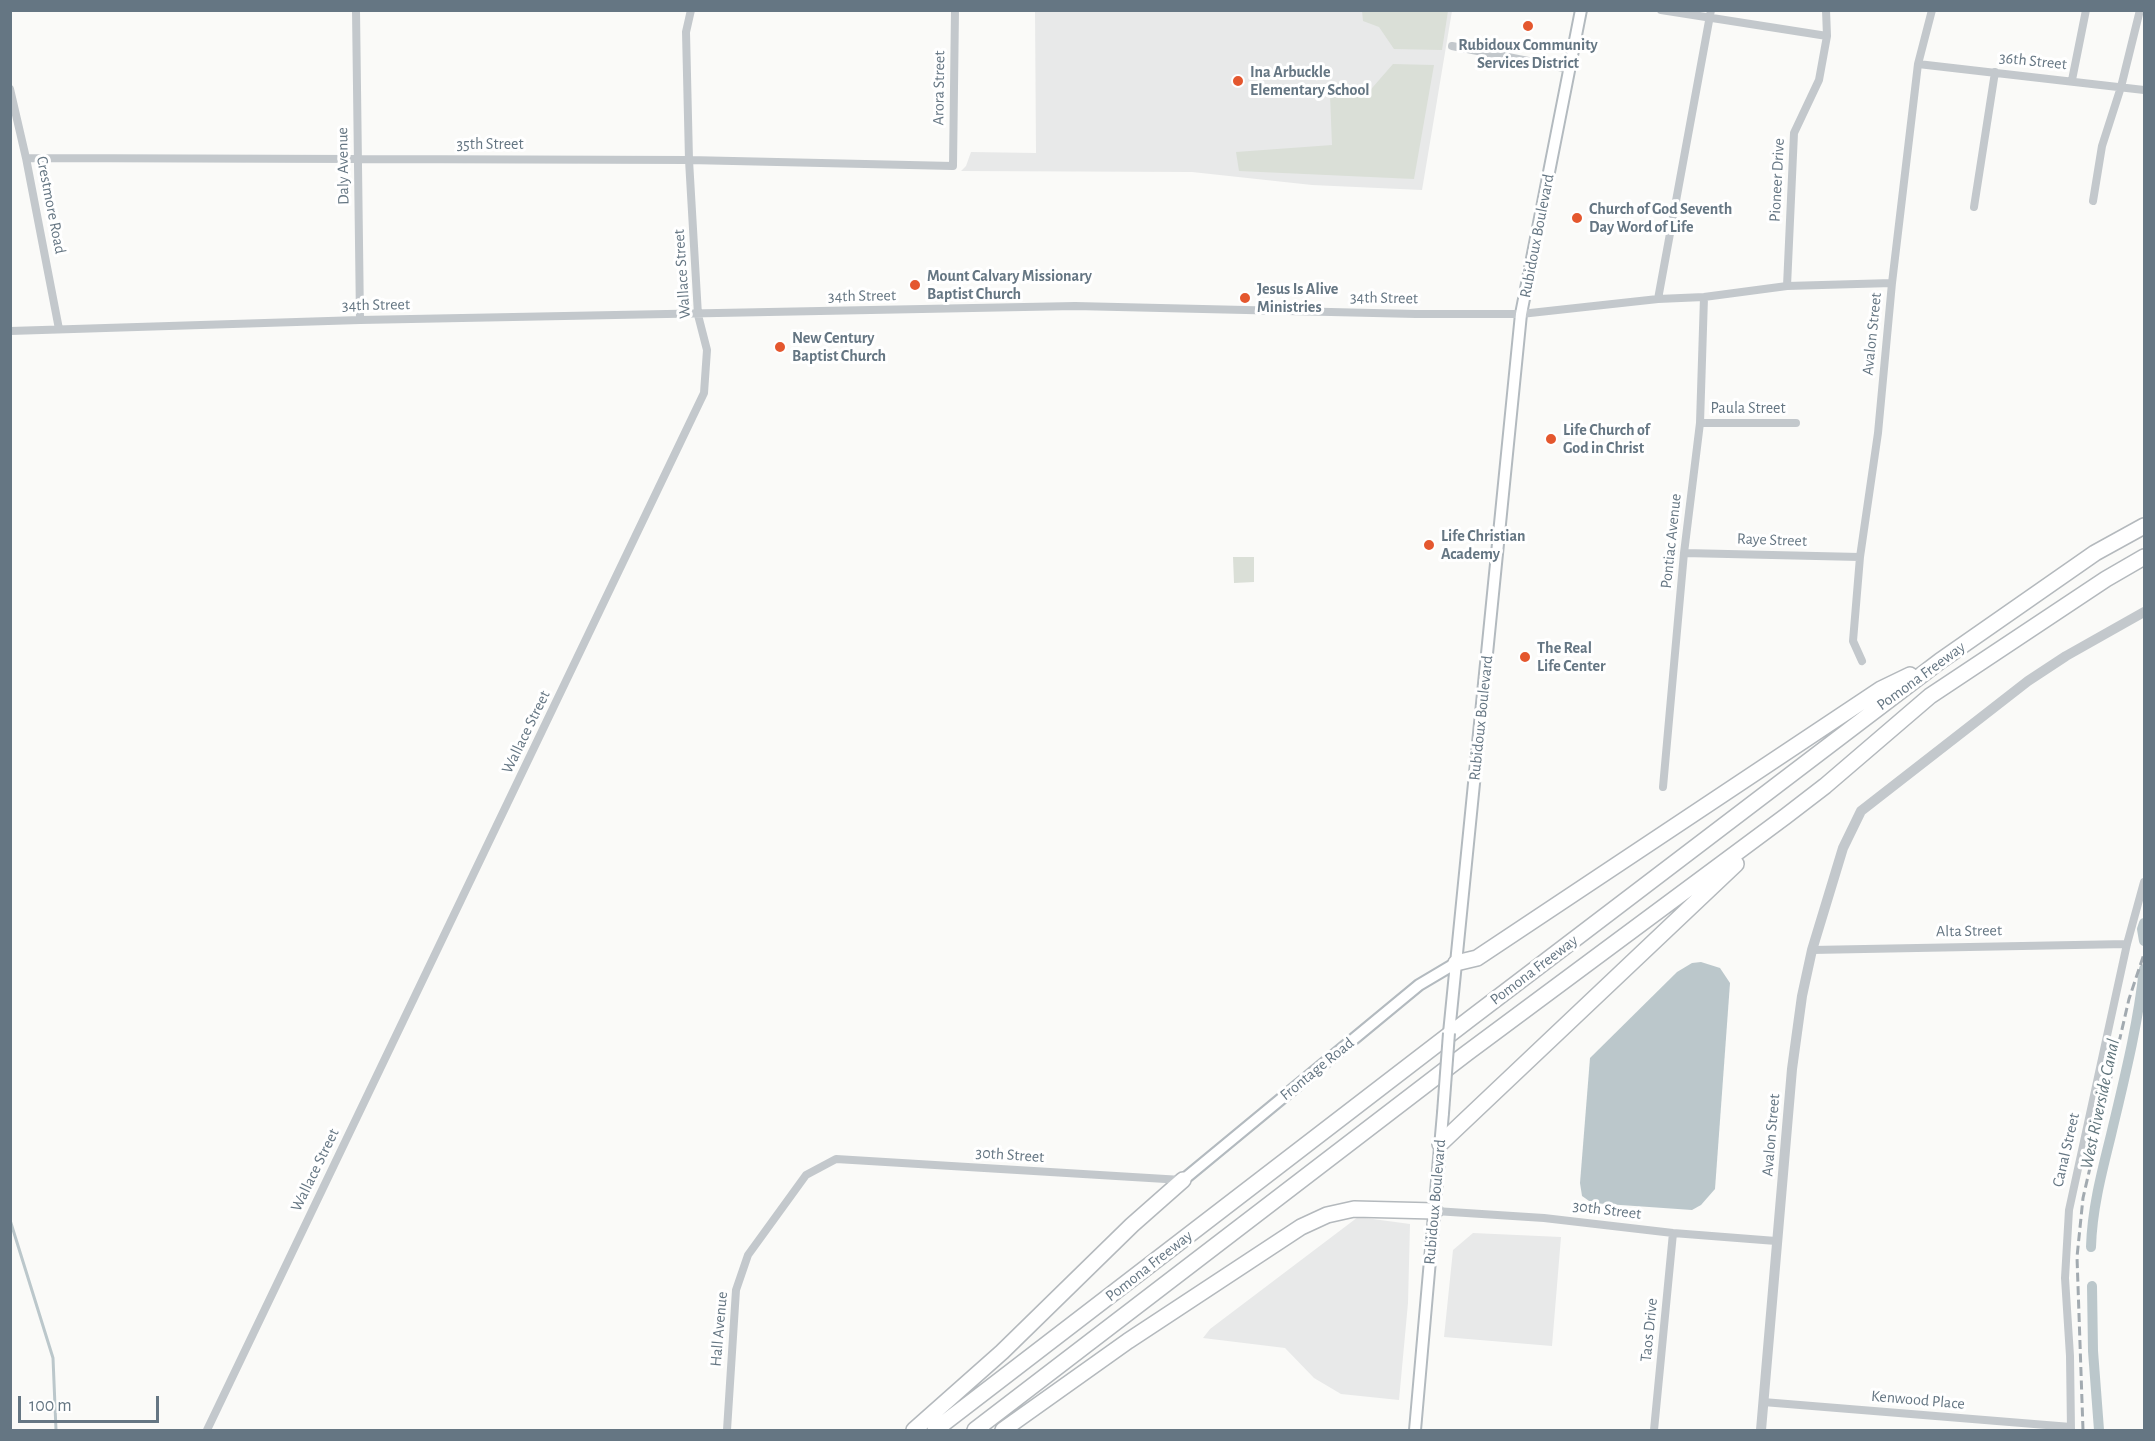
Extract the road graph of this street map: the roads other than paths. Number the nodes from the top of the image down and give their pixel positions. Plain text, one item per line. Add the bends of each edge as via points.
1 (356, 10) edge
2 (684, 10) edge
3 (691, 10) edge
4 (955, 10) edge
5 (1581, 10) edge
6 (1661, 10) edge
7 (1826, 10) edge
8 (1932, 10) edge
9 (2086, 10) edge
10 (2140, 10) edge
11 (1711, 14) edge
12 (1827, 36) junction
13 (1452, 46) dead end
14 (1918, 64) junction
15 (1569, 69) junction
16 (1995, 72) junction
17 (2072, 80) junction
18 (2121, 87) junction
19 (10, 88) edge
20 (2145, 90) edge
21 (26, 158) junction
22 (358, 158) junction
23 (689, 160) junction
24 (953, 166) joint
25 (2093, 201) dead end
26 (1974, 207) dead end
27 (1892, 283) junction
28 (1786, 286) junction
29 (1704, 297) junction
30 (1658, 299) junction
31 (1521, 314) junction
32 (698, 315) junction
33 (360, 320) junction
34 (59, 328) junction
35 (10, 331) edge
36 (1700, 423) junction
37 (1796, 423) dead end
38 (2145, 526) edge
39 (1684, 553) junction
40 (1860, 557) junction
41 (2145, 557) edge
42 (2145, 612) edge
43 (1862, 661) dead end
44 (1940, 661) junction
45 (1825, 786) junction
46 (1663, 787) dead end
47 (2145, 882) edge
48 (2127, 944) junction
49 (1812, 950) junction
50 (1456, 963) junction
51 (1440, 1144) junction
52 (836, 1159) joint
53 (1183, 1180) junction
54 (1435, 1211) junction
55 (1673, 1233) junction
56 (1776, 1241) junction
57 (1763, 1401) junction
58 (2071, 1429) edge
59 (207, 1431) edge
60 (727, 1431) edge
61 (914, 1431) edge
62 (935, 1431) edge
63 (975, 1431) edge
64 (1003, 1431) edge
65 (1415, 1431) edge
66 (1654, 1431) edge
67 (1761, 1431) edge

1 - 22 street, Daly Avenue
2 - 3 street
3 - 23 street, Wallace Street via 686,32
4 - 24 street, Arora Street
5 - 15 main road, Rubidoux Boulevard
6 - 11 street
7 - 12 street, Pioneer Drive
8 - 14 street, Avalon Street
9 - 17 street
10 - 18 street
11 - 12 street
11 - 30 street
12 - 28 street, Pioneer Drive via 1819,80 1794,133
13 - 15 street
14 - 16 street, 36th Street
14 - 27 street, Avalon Street
15 - 31 main road, Rubidoux Boulevard
16 - 17 street, 36th Street
16 - 26 street
17 - 18 street, 36th Street
18 - 20 street, 36th Street
18 - 25 street via 2102,147
19 - 21 street, Crestmore Road
21 - 22 street, 35th Street
21 - 34 street, Crestmore Road
22 - 23 street, 35th Street
22 - 33 street, Daly Avenue
23 - 24 street, 35th Street
23 - 32 street, Wallace Street
27 - 28 street, 34th Street
27 - 40 street, Avalon Street via 1878,433
28 - 29 street, 34th Street
29 - 30 street, 34th Street
29 - 36 street, Pontiac Avenue
30 - 31 street, 34th Street
31 - 32 street, 34th Street via 1075,306
31 - 50 main road, Rubidoux Boulevard
32 - 33 street, 34th Street
32 - 59 street, Wallace Street via 707,350 704,393 695,415
33 - 34 street, 34th Street
34 - 35 street, 34th Street
36 - 37 street, Paula Street
36 - 39 street, Pontiac Avenue
38 - 44 highway, Pomona Freeway via 2095,553
39 - 40 street, Raye Street
39 - 46 street, Pontiac Avenue
40 - 43 street, Avalon Street via 1853,641
41 - 45 highway, Pomona Freeway via 1930,696
42 - 49 street, Avalon Street via 2066,656 2009,696 1862,811 1843,848
44 - 50 highway via 1881,689 1477,958
44 - 62 highway, Pomona Freeway
45 - 51 highway via 1711,887
45 - 63 highway, Pomona Freeway via 1467,1053
47 - 48 street, Canal Street
48 - 49 street, Alta Street
48 - 58 street, Canal Street via 2068,1210 2065,1278
49 - 56 street, Avalon Street via 1792,1069
50 - 51 main road, Rubidoux Boulevard, bridge
50 - 53 main road, Frontage Road via 1419,985
51 - 54 main road, Rubidoux Boulevard
52 - 53 street, 30th Street
52 - 60 street, Hall Avenue via 806,1175 748,1255 736,1290
53 - 61 highway
54 - 55 street, 30th Street via 1544,1218
54 - 64 highway via 1354,1209 1327,1215 1301,1227 1128,1341
54 - 65 main road, Rubidoux Boulevard
55 - 56 street, 30th Street
55 - 66 street, Taos Drive
56 - 57 street, Avalon Street
57 - 58 street, Kenwood Place
57 - 67 street, Avalon Street

